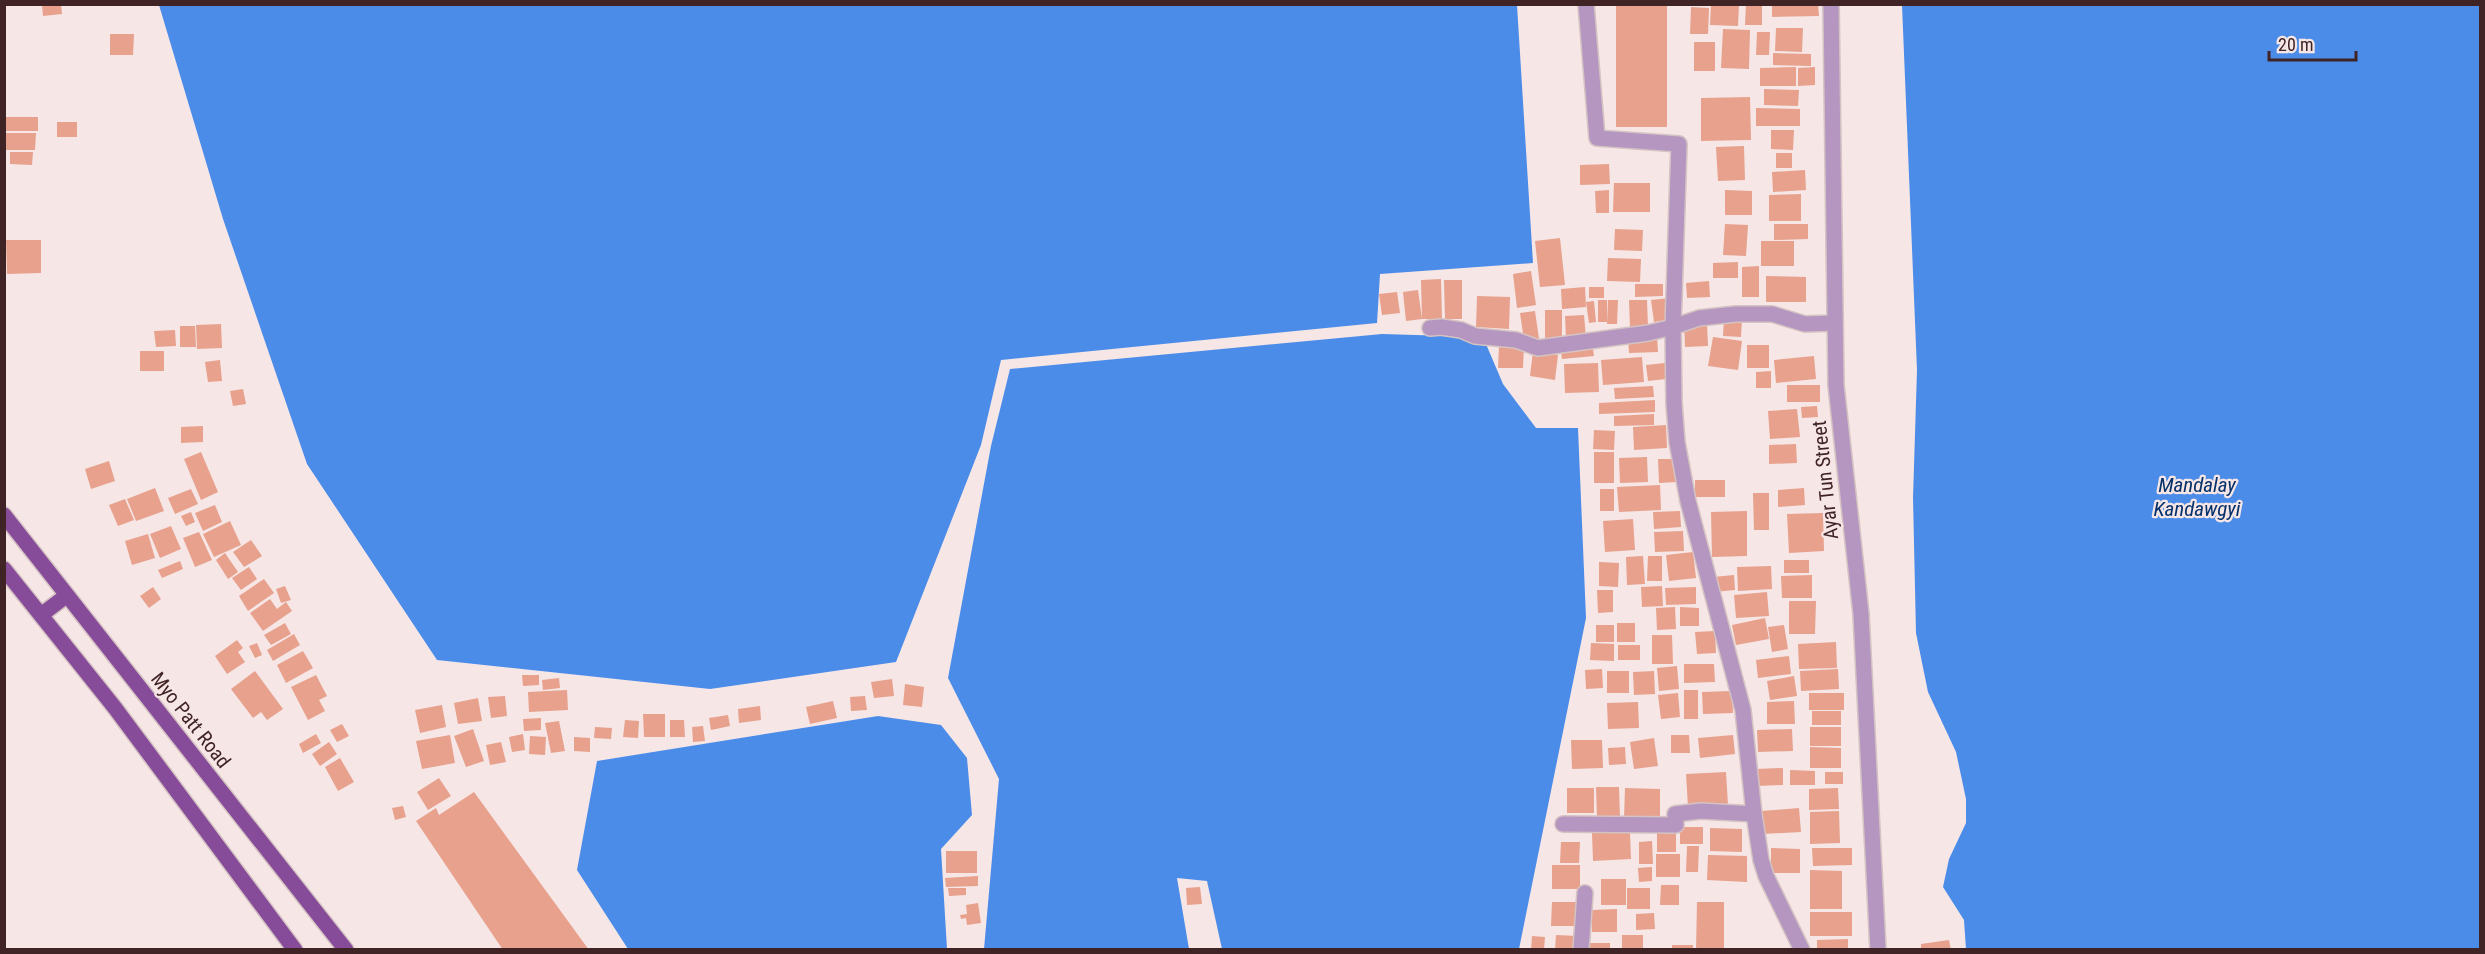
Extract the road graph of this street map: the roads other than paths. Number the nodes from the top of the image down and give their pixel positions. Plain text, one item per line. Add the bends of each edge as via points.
1 (1586, 4) edge
2 (1831, 4) edge
3 (1835, 323) junction
4 (1673, 327) junction
5 (1430, 328) dead end
6 (4, 515) edge
7 (4, 569) edge
8 (66, 596) junction
9 (41, 615) junction
10 (1754, 814) junction
11 (1563, 824) dead end
12 (1585, 893) dead end
13 (295, 950) edge
14 (346, 950) edge
15 (1581, 950) edge
16 (1802, 950) edge
17 (1878, 950) edge

1 - 4 street via 1597,138 1679,144
2 - 3 street, Ayar Tun Street
3 - 4 street via 1806,324 1772,314 1736,314 1699,318
3 - 17 street, Ayar Tun Street via 1836,385 1861,614
4 - 5 street via 1538,348 1516,340
4 - 10 street via 1677,442 1743,710
6 - 8 main road, Myo Patt Road
7 - 9 main road
8 - 9 main road
8 - 14 main road, Myo Patt Road
9 - 13 main road
10 - 11 street via 1675,814 1676,825
10 - 16 street via 1766,876
12 - 15 street

